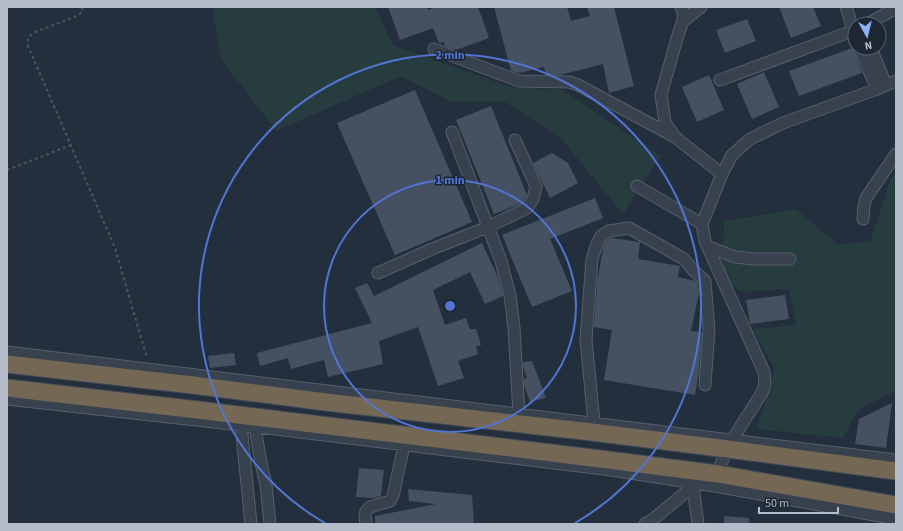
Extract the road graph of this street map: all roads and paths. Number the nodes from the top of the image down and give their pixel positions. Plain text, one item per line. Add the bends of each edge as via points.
1 (82, 7) edge
2 (681, 7) edge
3 (701, 7) edge
4 (896, 8) edge
5 (882, 16) edge
6 (683, 21) junction
7 (847, 34) edge
8 (434, 49) dead end
9 (867, 56) edge
10 (875, 56) edge
11 (720, 80) dead end
12 (890, 84) edge
13 (452, 132) dead end
14 (675, 137) junction
15 (515, 140) dead end
16 (71, 145) junction
17 (896, 154) edge
18 (7, 170) edge
19 (722, 174) junction
20 (637, 186) dead end
21 (704, 219) junction
22 (863, 219) dead end
23 (488, 227) junction
24 (707, 246) junction
25 (790, 259) dead end
26 (378, 273) dead end
27 (7, 352) edge
28 (7, 364) edge
29 (151, 370) junction
30 (705, 385) dead end
31 (7, 388) edge
32 (7, 399) edge
33 (519, 414) junction
34 (594, 423) junction
35 (241, 425) junction
36 (255, 427) junction
37 (731, 444) junction
38 (404, 445) junction
39 (896, 460) edge
40 (896, 471) edge
41 (716, 480) junction
42 (695, 485) junction
43 (896, 505) edge
44 (896, 519) edge
45 (870, 520) edge
46 (250, 524) edge
47 (270, 524) edge
48 (366, 524) edge
49 (646, 524) edge
50 (698, 524) edge

1 - 16 path via 82,12 78,16 35,32 27,40
2 - 6 street
3 - 6 street
4 - 5 street
6 - 14 street via 662,95 665,122
7 - 11 street
8 - 14 street via 519,81 569,82 578,85
9 - 12 street
10 - 12 street
12 - 19 street via 783,123 750,139 732,155
13 - 23 street
14 - 19 street
15 - 23 street via 536,186 533,199 527,208
16 - 18 path
16 - 29 path via 115,248
17 - 22 street via 866,198
19 - 21 street
20 - 21 street
21 - 24 street
23 - 26 street via 432,248
23 - 33 street via 510,295
24 - 25 street via 735,257
24 - 37 street via 764,372 763,391
27 - 29 street
28 - 37 highway via 592,432
29 - 33 street
30 - 34 street via 709,330 706,281 684,260 629,228 609,231 597,244 592,259 586,340
31 - 41 highway via 592,458
32 - 35 street
33 - 34 street
34 - 37 street
35 - 36 street
35 - 46 street
36 - 38 street
36 - 47 street via 266,485
37 - 39 street
37 - 40 highway
37 - 41 street
38 - 42 street via 604,469
38 - 48 street via 393,496 390,501 370,507 366,511
41 - 42 street
41 - 43 highway
41 - 45 street
42 - 49 street
42 - 50 street
44 - 45 street

